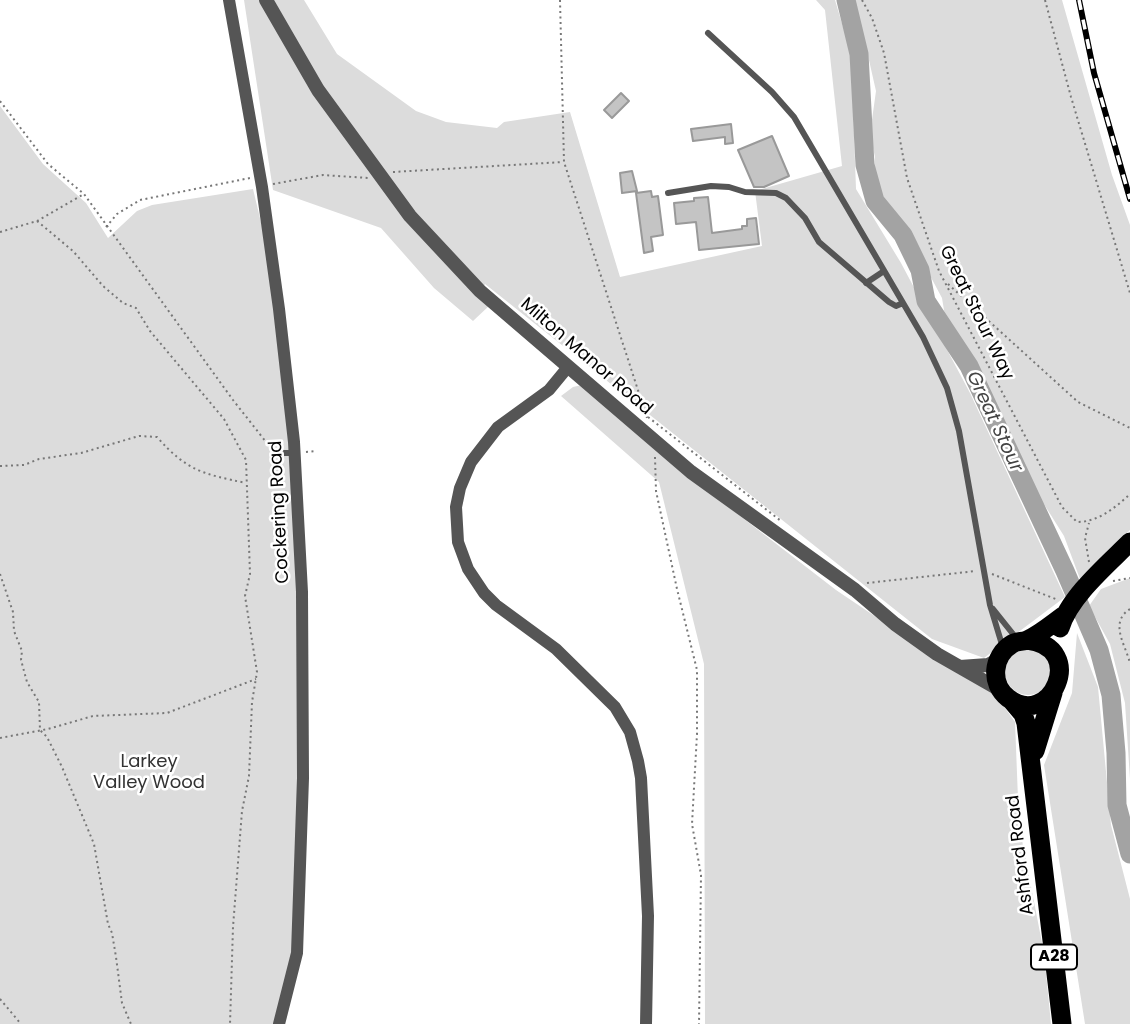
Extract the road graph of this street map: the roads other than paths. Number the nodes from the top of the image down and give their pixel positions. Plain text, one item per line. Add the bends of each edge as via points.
1 (229, 0) edge
2 (267, 0) edge
3 (708, 33) dead end
4 (668, 193) dead end
5 (884, 271) junction
6 (866, 283) junction
7 (903, 303) junction
8 (568, 367) junction
9 (275, 453) road end
10 (294, 453) junction
11 (1130, 542) edge
12 (990, 605) junction
13 (1066, 612) junction
14 (1012, 648) junction
15 (1056, 656) junction
16 (959, 667) junction
17 (1053, 693) junction
18 (1006, 695) junction
19 (1032, 765) junction
20 (279, 1024) edge
21 (646, 1024) edge
22 (1062, 1024) edge

1 - 10 street, Cockering Road via 260,176
2 - 8 street, Milton Manor Road via 373,176 480,291
3 - 5 lane via 794,117
4 - 6 lane via 711,186 776,193 797,207 819,242
5 - 6 lane
5 - 7 lane
6 - 7 lane via 896,306
7 - 12 lane via 947,388
8 - 16 street, Milton Manor Road via 691,472
8 - 21 street via 549,390 507,419 481,447 460,488 456,529 462,556 484,593 556,649 605,696 630,732 640,778 648,916
9 - 10 lane
10 - 20 street, Cockering Road via 302,592 303,778 296,953
11 - 13 highway
12 - 14 lane
12 - 14 lane
13 - 14 highway
13 - 15 highway
14 - 15 highway via 1044,644
14 - 16 street via 988,665
14 - 18 highway via 995,670
15 - 17 highway via 1060,675
16 - 18 street, Milton Manor Road
17 - 18 highway via 1029,705
17 - 19 highway, Ashford Road / A28
18 - 19 highway, Ashford Road / A28 via 1023,714
19 - 22 highway, Ashford Road / A28

